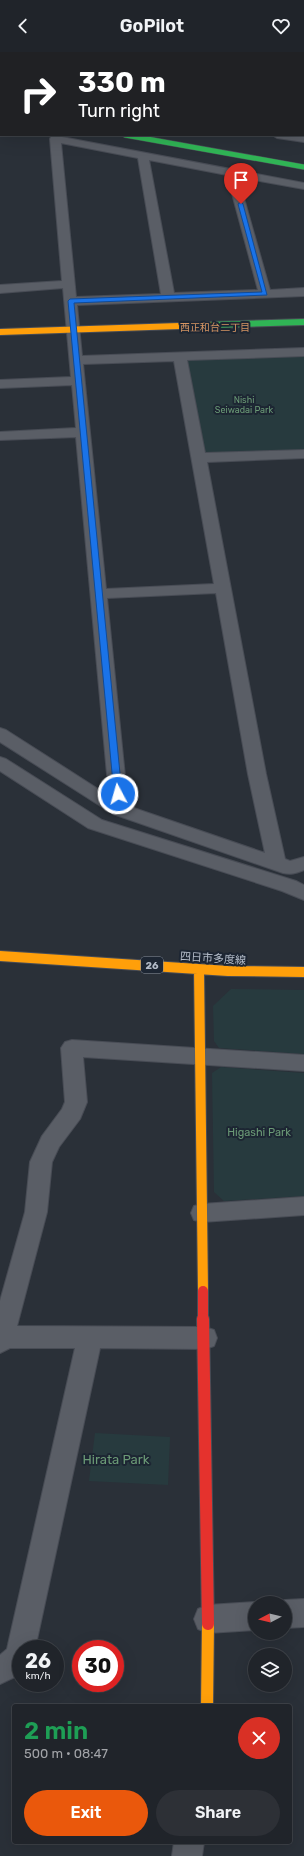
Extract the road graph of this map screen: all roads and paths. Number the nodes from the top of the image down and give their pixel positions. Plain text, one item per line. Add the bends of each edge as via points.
1 (131, 136) edge
2 (183, 136) edge
3 (284, 136) edge
4 (56, 137) edge
5 (304, 139) edge
6 (143, 157) junction
7 (304, 158) edge
8 (304, 167) edge
9 (232, 174) junction
10 (304, 186) edge
11 (69, 284) junction
12 (0, 289) edge
13 (304, 292) edge
14 (265, 294) junction
15 (168, 297) junction
16 (70, 301) junction
17 (304, 322) edge
18 (74, 329) junction
19 (0, 332) edge
20 (304, 352) edge
21 (180, 356) junction
22 (76, 360) junction
23 (78, 381) junction
24 (0, 384) edge
25 (84, 432) junction
26 (0, 436) edge
27 (304, 454) edge
28 (199, 458) junction
29 (223, 588) junction
30 (98, 594) junction
31 (0, 734) edge
32 (0, 763) edge
33 (119, 810) junction
34 (276, 862) junction
35 (304, 863) edge
36 (304, 893) edge
37 (0, 956) edge
38 (199, 970) junction
39 (304, 972) edge
40 (202, 1056) junction
41 (304, 1063) edge
42 (304, 1206) edge
43 (202, 1213) junction
44 (90, 1337) junction
45 (205, 1338) junction
46 (1, 1339) edge
47 (304, 1612) edge
48 (292, 1613) edge
49 (248, 1616) edge
50 (208, 1619) junction
51 (23, 1640) edge
52 (12, 1664) edge
53 (0, 1670) edge
54 (207, 1704) edge
55 (189, 1844) edge
56 (187, 1856) edge

1 - 8 main road
2 - 7 main road
3 - 5 street
4 - 6 street
4 - 11 street
6 - 9 street
6 - 15 street
9 - 10 street
9 - 14 street
11 - 12 street
11 - 16 street
13 - 14 street
14 - 15 street
15 - 16 street
16 - 18 street
17 - 18 main road
18 - 19 main road
18 - 22 street
20 - 21 street
21 - 22 street
21 - 28 street
22 - 23 street
23 - 24 street
23 - 25 street
25 - 26 street
25 - 30 street
27 - 28 street
28 - 29 street
29 - 30 street
29 - 34 street
30 - 33 street
31 - 33 street
32 - 36 street via 95,824 282,883
33 - 34 street
34 - 35 street via 290,868
37 - 38 main road, 四日市多度線 / 26 via 64,958
38 - 39 main road, 四日市多度線 / 26 via 251,973
38 - 40 main road
40 - 41 street
40 - 43 main road
40 - 46 street via 72,1048 76,1102 72,1112 50,1142 41,1162 34,1220
42 - 43 street
43 - 45 main road
44 - 45 street
44 - 46 street
44 - 51 street
45 - 50 main road
47 - 48 street
49 - 50 street
50 - 54 main road
52 - 53 street
55 - 56 street

